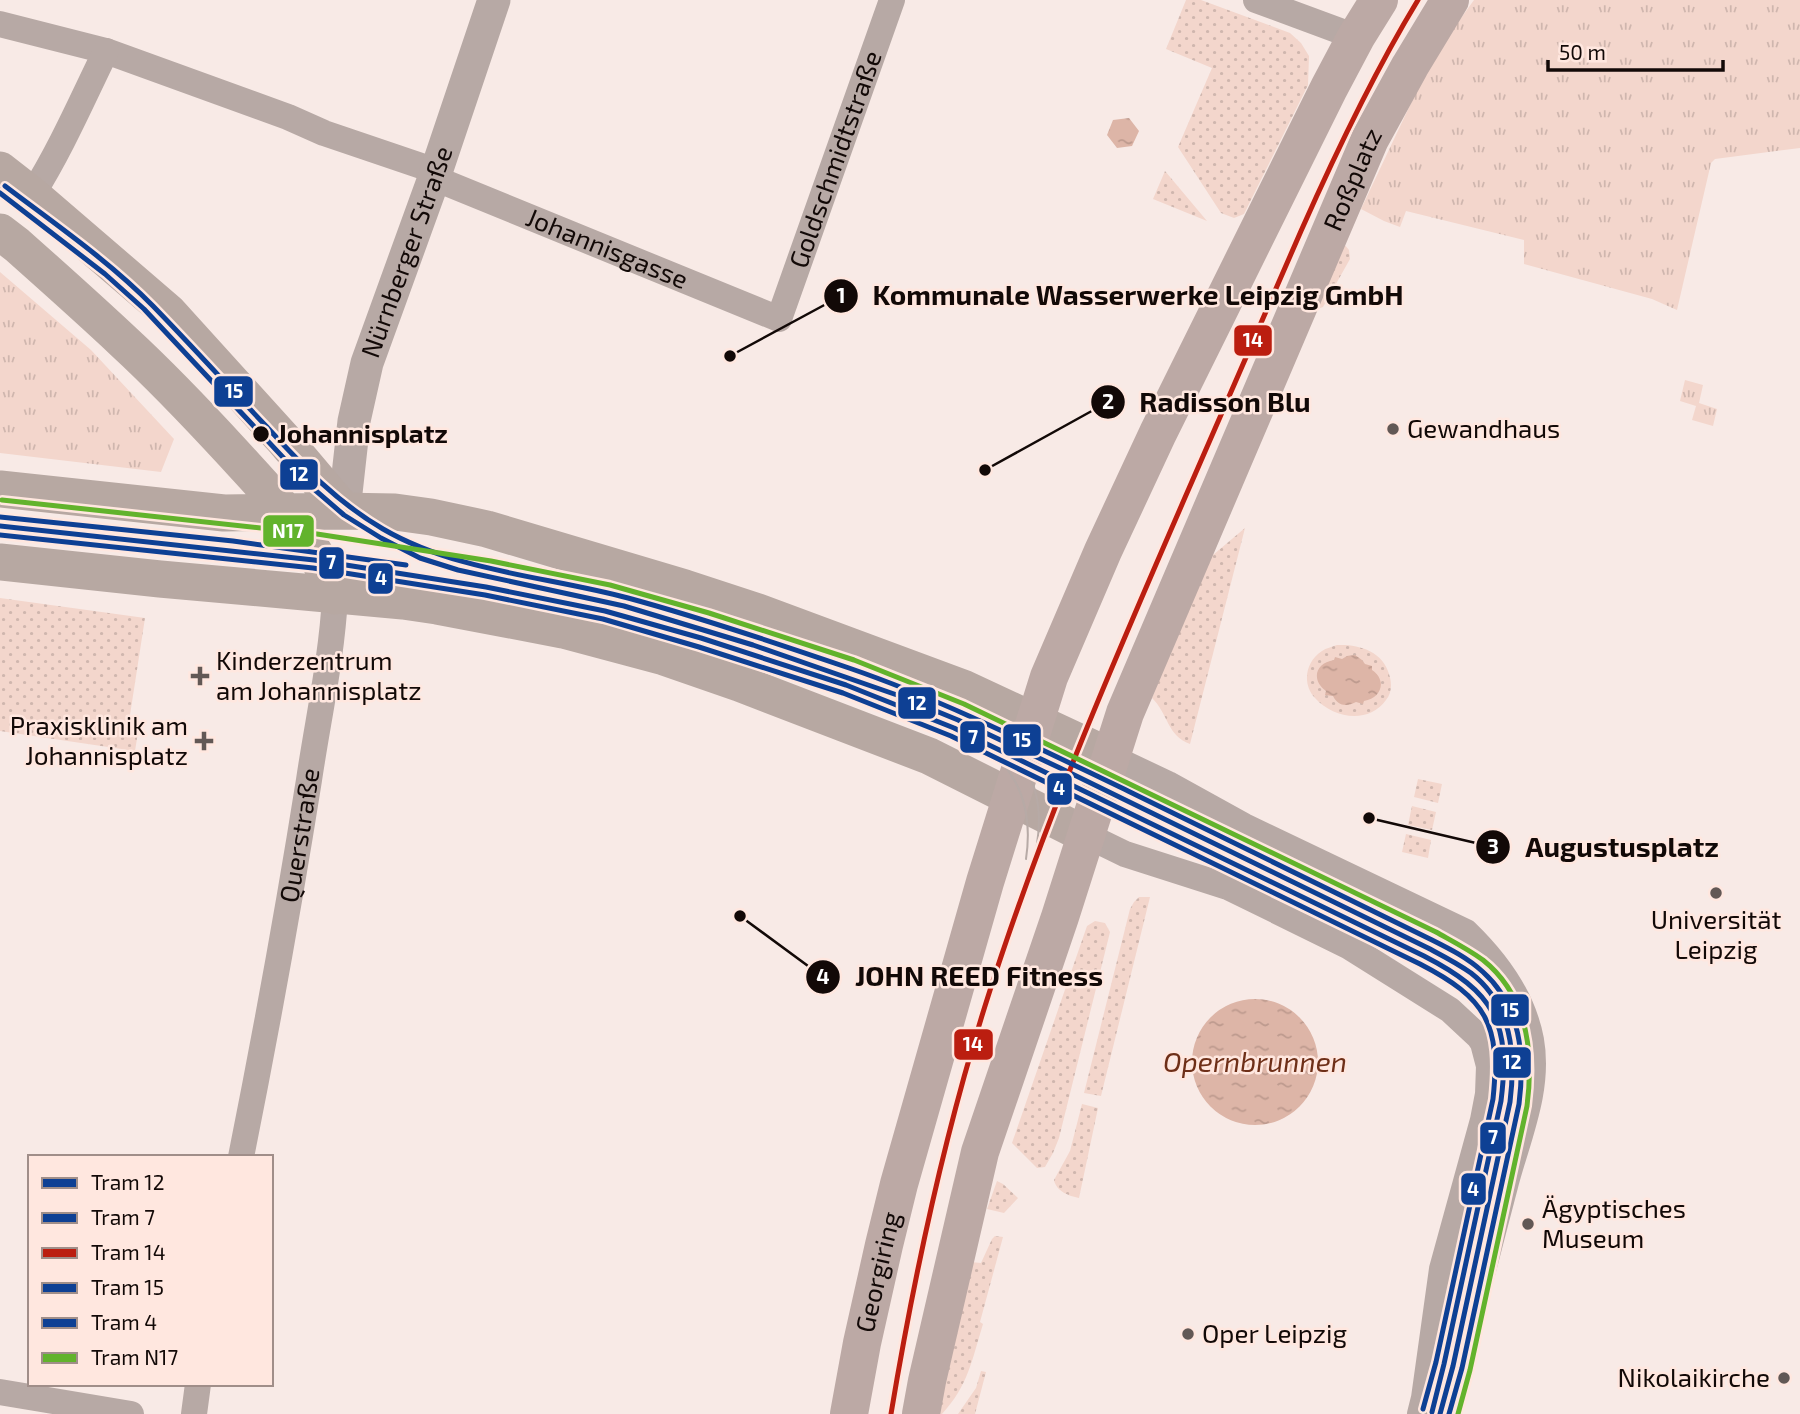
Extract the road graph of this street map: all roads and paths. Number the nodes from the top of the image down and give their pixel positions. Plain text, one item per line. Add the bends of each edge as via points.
1 (494, 0) edge
2 (892, 0) edge
3 (1256, 0) edge
4 (1379, 0) edge
5 (1450, 0) edge
6 (0, 24) edge
7 (1356, 37) junction
8 (106, 51) junction
9 (0, 170) edge
10 (435, 174) junction
11 (32, 195) junction
12 (0, 232) edge
13 (779, 319) joint
14 (0, 489) edge
15 (344, 511) junction
16 (287, 513) junction
17 (0, 562) edge
18 (335, 596) junction
19 (1035, 722) junction
20 (1111, 757) junction
21 (1012, 797) junction
22 (1086, 835) junction
23 (241, 1155) edge
24 (198, 1386) edge
25 (0, 1392) edge
26 (131, 1414) edge
27 (194, 1414) edge
28 (849, 1414) edge
29 (921, 1414) edge
30 (1420, 1414) edge
31 (1448, 1414) edge

1 - 10 street, Nürnberger Straße
2 - 13 street, Goldschmidtstraße
3 - 7 street
4 - 7 main road
5 - 20 main road, Roßplatz via 1370,139 1130,702
6 - 8 street
7 - 19 main road, Georgiring via 1158,433 1049,677
8 - 10 street, Johannisgasse
8 - 11 street
9 - 11 main road
10 - 13 street, Johannisgasse
10 - 15 street, Nürnberger Straße via 364,371
11 - 15 main road via 168,312
12 - 16 main road via 125,342
14 - 16 main road via 224,513
15 - 16 main road
15 - 18 main road, Querstraße
15 - 19 main road via 431,517 633,572 872,653
16 - 18 main road via 315,551
17 - 18 main road
18 - 21 main road via 477,613 664,657 929,756
18 - 23 street, Querstraße via 293,875
19 - 20 main road
19 - 21 main road, Georgiring
20 - 22 main road, Roßplatz
20 - 31 street via 1466,932 1515,992 1531,1041 1532,1081
21 - 22 main road
21 - 28 main road, Georgiring via 884,1245
22 - 29 main road, Roßplatz via 980,1152
22 - 30 street via 1125,854 1228,887 1348,946 1450,1010 1479,1038 1489,1066 1488,1094 1442,1269
24 - 27 street
25 - 26 street

